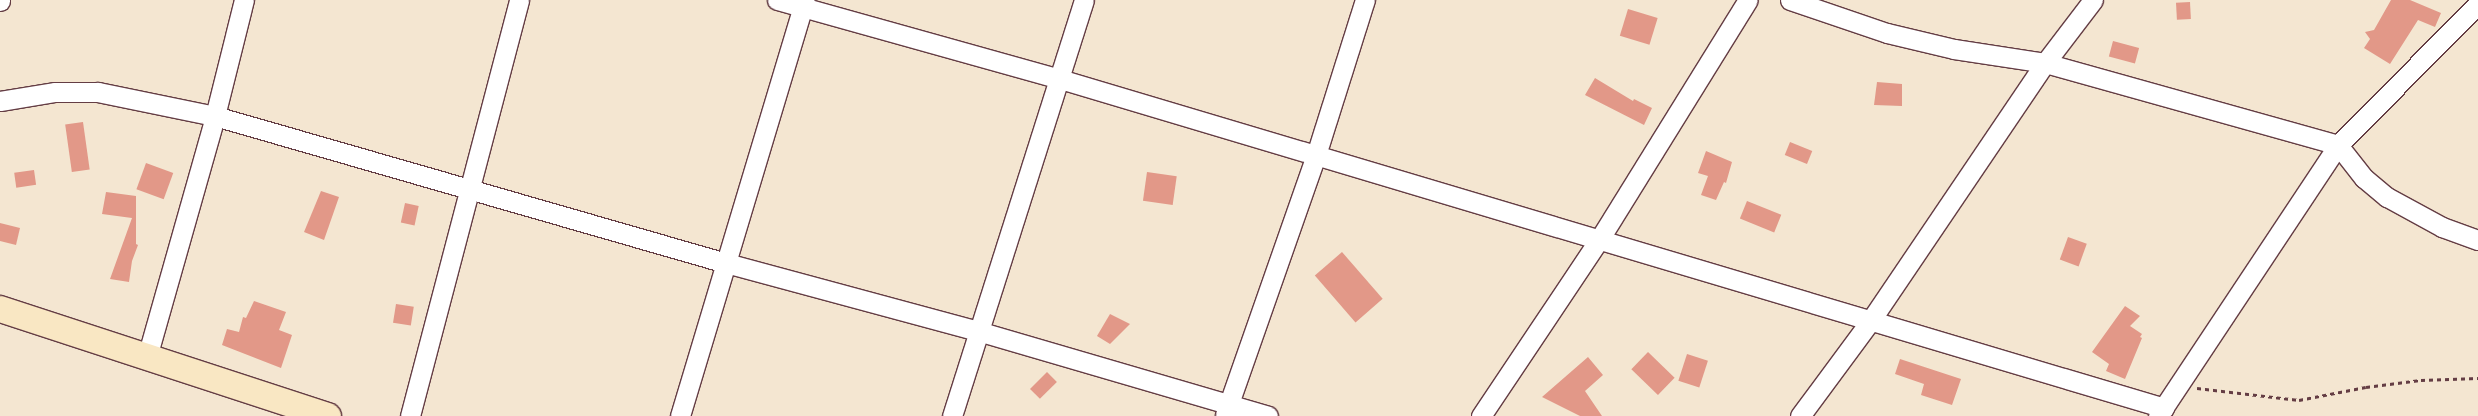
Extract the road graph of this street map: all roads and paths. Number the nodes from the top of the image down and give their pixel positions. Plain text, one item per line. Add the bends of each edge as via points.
1 (244, 0) edge
2 (519, 0) edge
3 (777, 0) edge
4 (1084, 0) edge
5 (1365, 0) edge
6 (1748, 0) edge
7 (1790, 0) edge
8 (2093, 0) edge
9 (804, 4) edge
10 (2478, 4) edge
11 (2045, 63) junction
12 (1060, 79) junction
13 (0, 101) edge
14 (215, 116) junction
15 (2338, 145) junction
16 (1316, 155) junction
17 (469, 190) junction
18 (1599, 240) junction
19 (2478, 240) edge
20 (726, 263) junction
21 (0, 309) edge
22 (1871, 320) junction
23 (978, 331) junction
24 (147, 357) junction
25 (2478, 378) edge
26 (2179, 386) junction
27 (1227, 410) edge
28 (2161, 412) edge
29 (328, 416) edge
30 (410, 416) edge
31 (680, 416) edge
32 (952, 416) edge
33 (1268, 416) edge
34 (1481, 416) edge
35 (1800, 416) edge

1 - 14 street
2 - 17 street
3 - 9 street
4 - 12 street
5 - 16 street
6 - 18 street
7 - 11 street via 1887,33 1954,49
8 - 11 street
9 - 12 street
9 - 20 street
10 - 15 street
11 - 15 street
11 - 22 street
12 - 16 street
12 - 23 street
13 - 14 street via 56,92 98,92
14 - 17 street
14 - 24 street
15 - 19 street via 2364,178 2387,197 2442,227
15 - 26 street
16 - 18 street
16 - 27 street
17 - 20 street
17 - 30 street
18 - 22 street
18 - 34 street
20 - 23 street
20 - 31 street
21 - 24 street
22 - 28 street
22 - 35 street
23 - 27 street
23 - 32 street
24 - 29 street
25 - 26 path via 2421,380 2299,400
26 - 28 street
27 - 33 street

